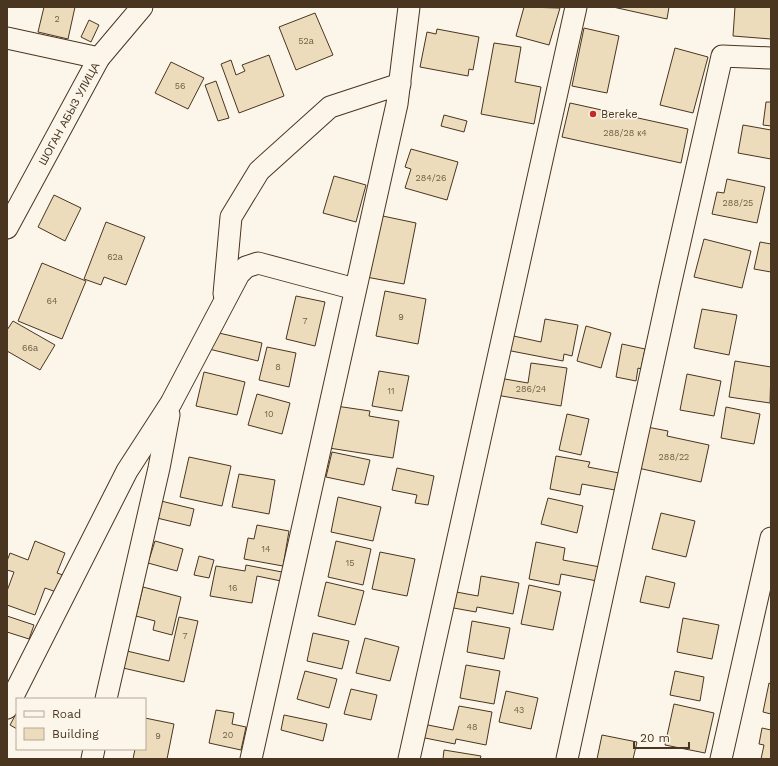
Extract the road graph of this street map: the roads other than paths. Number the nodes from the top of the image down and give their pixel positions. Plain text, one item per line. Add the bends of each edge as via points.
1 (141, 7) edge
2 (410, 7) edge
3 (576, 7) edge
4 (7, 38) edge
5 (99, 58) junction
6 (771, 58) edge
7 (400, 84) junction
8 (7, 228) edge
9 (355, 288) junction
10 (223, 305) junction
11 (171, 404) junction
12 (771, 538) edge
13 (106, 698) edge
14 (7, 708) edge
15 (251, 759) edge
16 (409, 759) edge
17 (567, 759) edge
18 (721, 759) edge

1 - 5 street, ШОГАН АБЫЗ УЛИЦА
2 - 7 street
3 - 16 street
4 - 5 street
5 - 8 street, ШОГАН АБЫЗ УЛИЦА
6 - 17 street via 722,56
7 - 9 street
7 - 10 street via 330,108 259,171 231,217
9 - 10 street via 258,263 246,267 239,274
9 - 15 street
10 - 11 street
11 - 13 street via 159,468
11 - 14 street via 127,472
12 - 18 street

